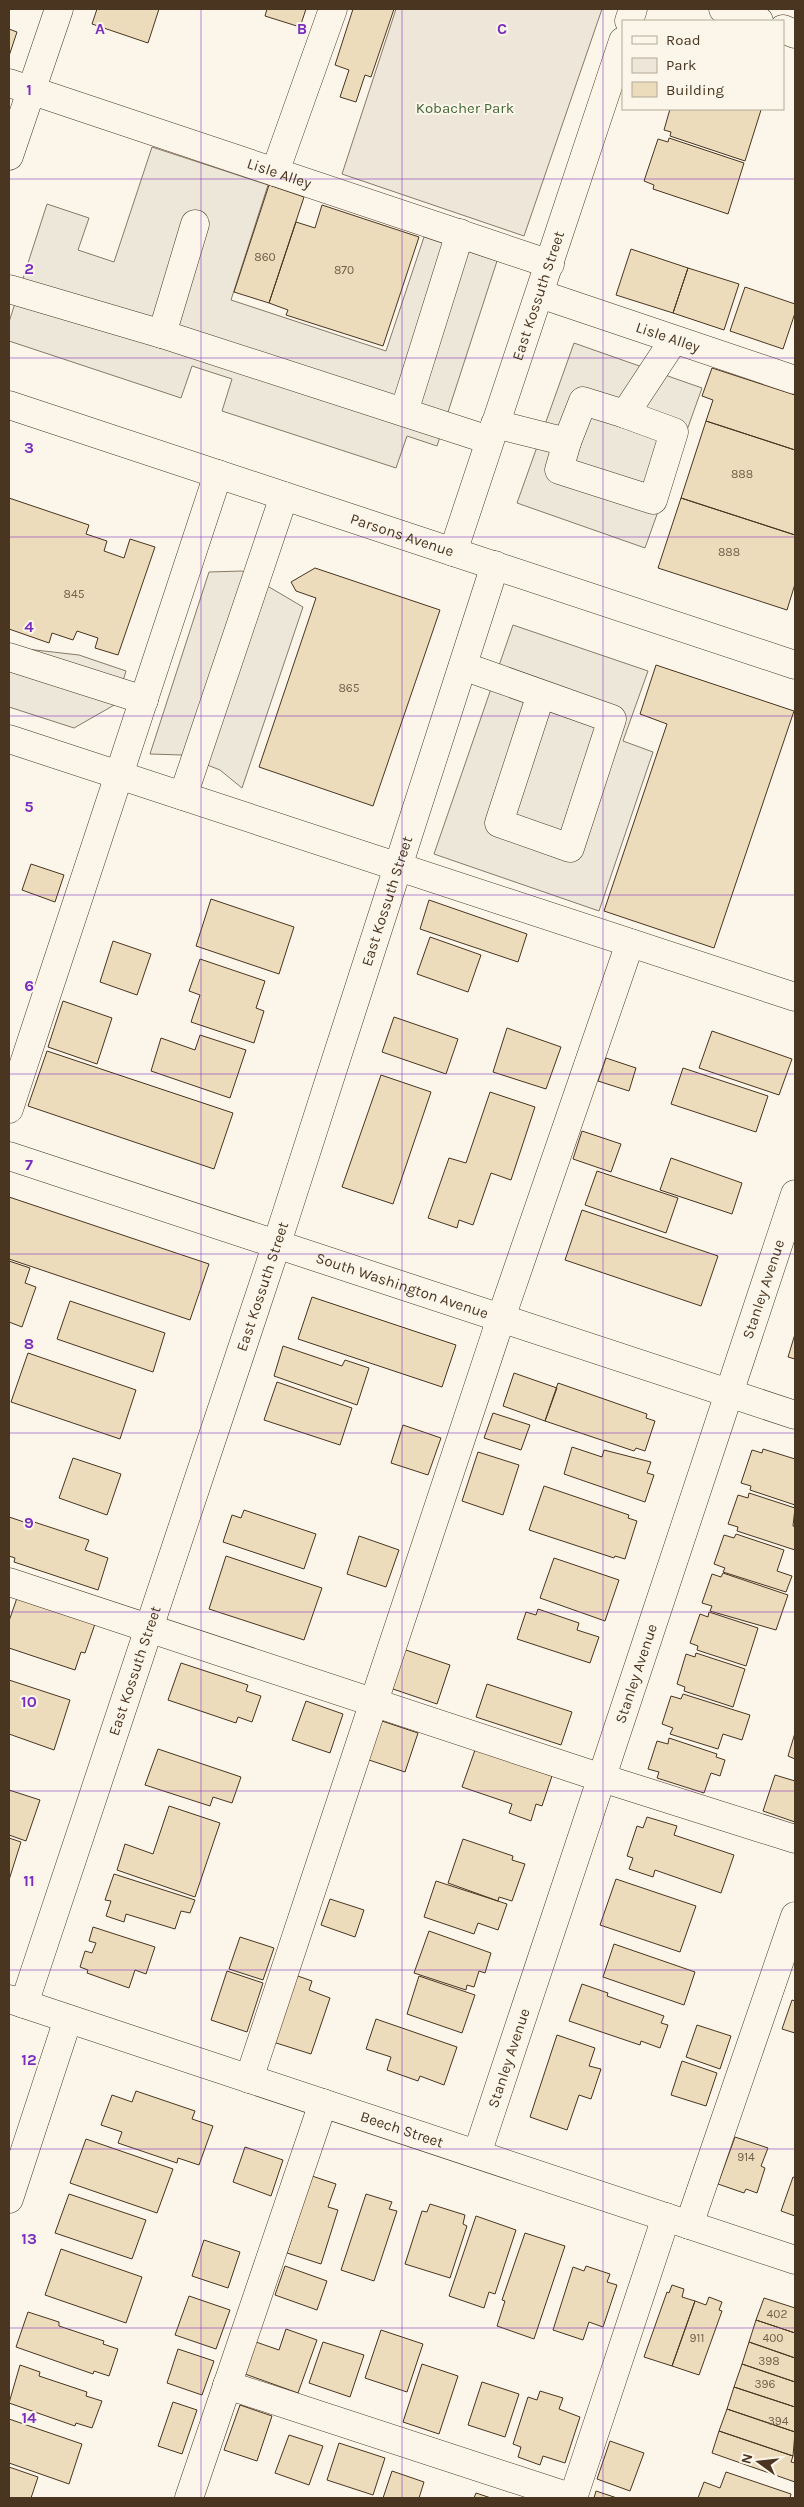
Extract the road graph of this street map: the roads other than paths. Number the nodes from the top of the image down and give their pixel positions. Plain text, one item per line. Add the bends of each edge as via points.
1 (59, 9) edge
2 (333, 9) edge
3 (723, 9) edge
4 (757, 20) edge
5 (622, 44) edge
6 (20, 87) edge
7 (9, 156) edge
8 (275, 172) junction
9 (195, 224) dead end
10 (460, 233) junction
11 (550, 264) junction
12 (9, 289) edge
13 (540, 294) junction
14 (162, 334) junction
15 (672, 341) junction
16 (795, 380) edge
17 (9, 404) edge
18 (404, 412) junction
19 (625, 414) junction
20 (492, 432) junction
21 (567, 442) junction
22 (218, 474) junction
23 (284, 496) junction
24 (453, 552) junction
25 (495, 565) junction
26 (9, 657) edge
27 (795, 664) edge
28 (463, 666) junction
29 (541, 694) junction
30 (144, 700) junction
31 (9, 738) edge
32 (120, 775) junction
33 (183, 796) junction
34 (397, 866) junction
35 (630, 943) junction
36 (795, 997) edge
37 (9, 1109) edge
38 (9, 1156) edge
39 (795, 1194) edge
40 (277, 1243) junction
41 (500, 1318) junction
42 (730, 1392) junction
43 (795, 1415) edge
44 (9, 1582) edge
45 (148, 1628) junction
46 (374, 1703) junction
47 (602, 1778) junction
48 (795, 1839) edge
49 (795, 1916) edge
50 (17, 2002) edge
51 (68, 2019) junction
52 (250, 2079) junction
53 (323, 2103) junction
54 (477, 2154) junction
55 (9, 2199) edge
56 (678, 2221) junction
57 (795, 2260) edge
58 (227, 2385) junction
59 (189, 2498) edge
60 (573, 2498) edge

1 - 6 street
2 - 8 street
3 - 4 street
5 - 11 street, East Kossuth Street
6 - 7 street
6 - 8 street, Lisle Alley
8 - 10 street, Lisle Alley
9 - 14 street
10 - 11 street, Lisle Alley
10 - 18 street
11 - 13 street, East Kossuth Street
12 - 14 street
13 - 15 street, Lisle Alley
13 - 20 street, East Kossuth Street
14 - 18 street
15 - 16 street, Lisle Alley
15 - 19 street
17 - 22 street, Parsons Avenue
18 - 20 street
19 - 21 street via 583,401
19 - 21 street via 674,432 653,500 559,470
20 - 21 street
20 - 24 street, East Kossuth Street
22 - 23 street, Parsons Avenue
22 - 30 street
23 - 24 street, Parsons Avenue
23 - 33 street
24 - 25 street, Parsons Avenue
25 - 27 street, Parsons Avenue
25 - 28 street, East Kossuth Street
26 - 30 street
28 - 29 street
28 - 34 street, East Kossuth Street
29 - 29 street via 612,719 570,848 499,822
30 - 32 street
31 - 32 street
32 - 33 street
32 - 37 street
33 - 34 street
34 - 35 street
34 - 40 street, East Kossuth Street
35 - 36 street
35 - 41 street
38 - 40 street, South Washington Avenue
39 - 42 street, Stanley Avenue
40 - 41 street, South Washington Avenue
40 - 45 street, East Kossuth Street
41 - 42 street, South Washington Avenue
41 - 46 street
42 - 43 street, South Washington Avenue
42 - 47 street, Stanley Avenue
44 - 45 street
45 - 46 street
45 - 50 street, East Kossuth Street
46 - 47 street
46 - 52 street
47 - 48 street
47 - 54 street, Stanley Avenue
49 - 56 street
50 - 51 street, Beech Street
51 - 52 street, Beech Street
51 - 55 street
52 - 53 street, Beech Street
53 - 54 street, Beech Street
53 - 58 street
54 - 56 street, Beech Street
56 - 57 street, Beech Street
56 - 60 street
58 - 59 street
58 - 60 street

